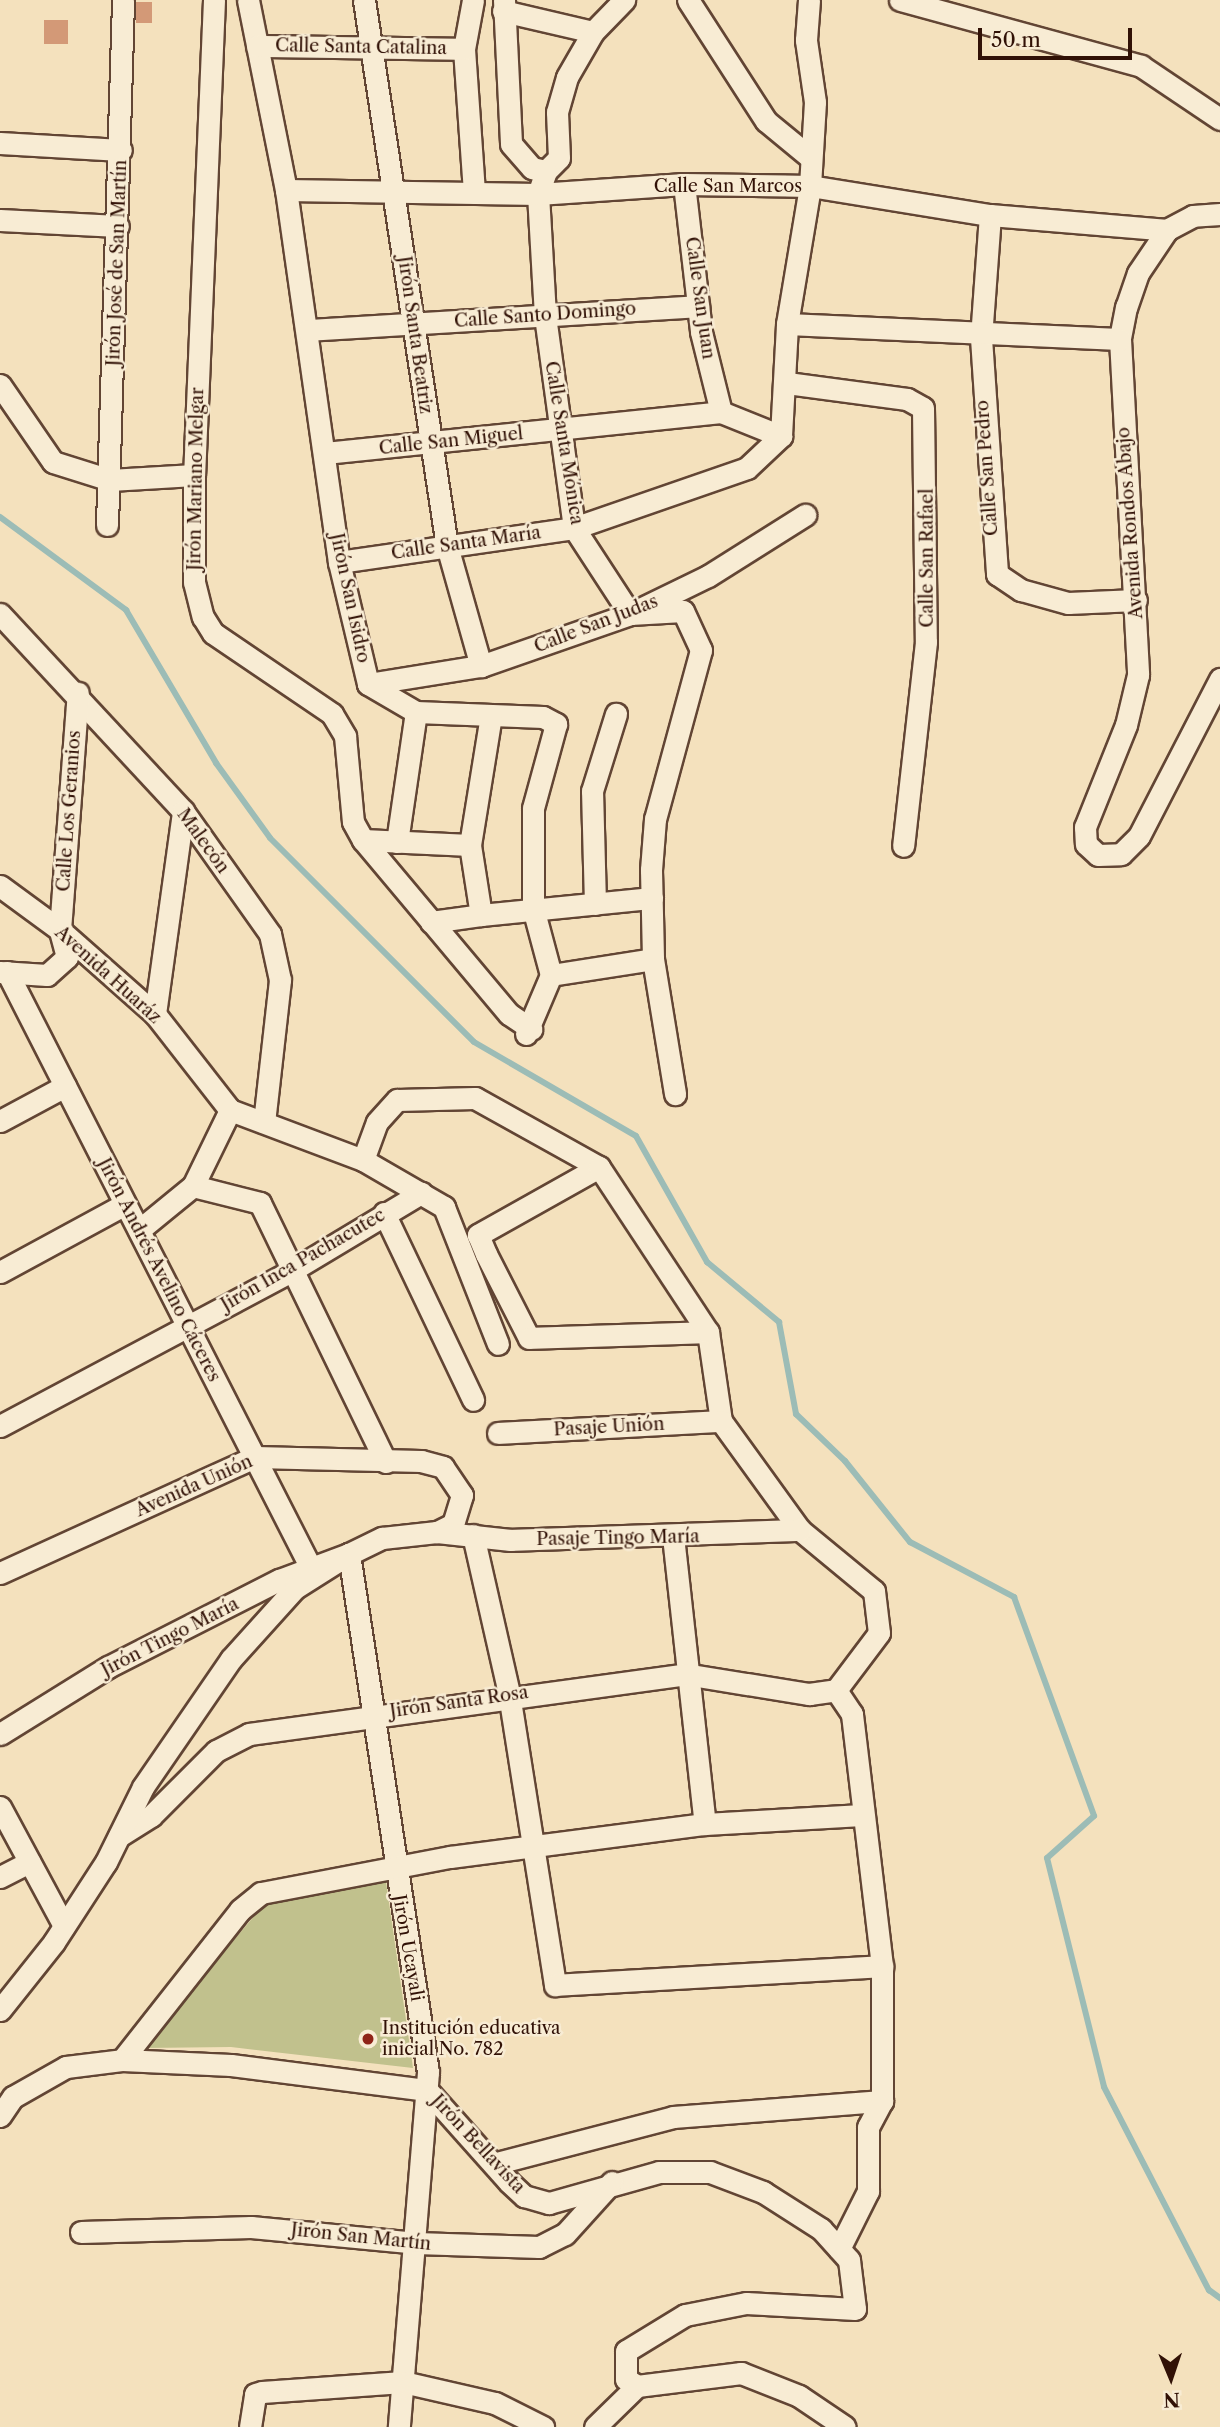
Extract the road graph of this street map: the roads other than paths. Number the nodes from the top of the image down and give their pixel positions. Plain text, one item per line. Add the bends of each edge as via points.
1 (123, 0) edge
2 (214, 0) edge
3 (248, 0) edge
4 (364, 0) edge
5 (473, 0) edge
6 (624, 0) edge
7 (688, 0) edge
8 (809, 0) edge
9 (900, 0) edge
10 (503, 6) edge
11 (593, 32) junction
12 (257, 46) junction
13 (374, 47) junction
14 (464, 49) junction
15 (1220, 119) edge
16 (0, 143) edge
17 (121, 150) junction
18 (811, 158) junction
19 (546, 172) junction
20 (684, 184) junction
21 (810, 186) junction
22 (394, 188) junction
23 (286, 190) junction
24 (474, 193) junction
25 (538, 194) junction
26 (1220, 214) edge
27 (990, 215) junction
28 (0, 220) edge
29 (118, 226) junction
30 (1167, 230) junction
31 (698, 306) junction
32 (545, 316) junction
33 (413, 324) junction
34 (787, 324) junction
35 (308, 330) junction
36 (981, 338) junction
37 (1120, 339) junction
38 (788, 383) junction
39 (0, 385) edge
40 (721, 412) junction
41 (558, 429) junction
42 (781, 436) junction
43 (429, 444) junction
44 (325, 453) junction
45 (194, 475) junction
46 (110, 480) junction
47 (805, 515) dead end
48 (107, 525) dead end
49 (574, 528) junction
50 (447, 546) junction
51 (339, 562) junction
52 (1136, 600) junction
53 (0, 614) edge
54 (629, 614) junction
55 (481, 667) junction
56 (1220, 679) edge
57 (368, 684) junction
58 (78, 693) junction
59 (416, 712) junction
60 (616, 714) dead end
61 (491, 716) junction
62 (183, 811) junction
63 (363, 840) junction
64 (397, 842) junction
65 (470, 845) junction
66 (903, 846) dead end
67 (0, 886) edge
68 (652, 898) junction
69 (595, 904) junction
70 (533, 908) junction
71 (481, 915) junction
72 (431, 922) junction
73 (60, 930) junction
74 (653, 959) junction
75 (3, 972) edge
76 (551, 975) junction
77 (155, 1014) junction
78 (65, 1086) junction
79 (676, 1094) dead end
80 (230, 1110) junction
81 (0, 1121) edge
82 (264, 1122) junction
83 (363, 1160) junction
84 (599, 1167) junction
85 (194, 1186) junction
86 (421, 1193) junction
87 (125, 1204) junction
88 (384, 1213) junction
89 (139, 1230) junction
90 (291, 1271) junction
91 (0, 1272) edge
92 (188, 1326) junction
93 (708, 1332) junction
94 (498, 1344) dead end
95 (473, 1400) dead end
96 (720, 1421) junction
97 (0, 1426) edge
98 (498, 1433) dead end
99 (255, 1457) junction
100 (386, 1462) junction
101 (800, 1530) junction
102 (437, 1532) junction
103 (473, 1535) junction
104 (673, 1536) junction
105 (349, 1554) junction
106 (311, 1568) junction
107 (0, 1573) edge
108 (685, 1674) junction
109 (836, 1690) junction
110 (509, 1694) junction
111 (378, 1713) junction
112 (0, 1734) edge
113 (0, 1807) edge
114 (862, 1815) junction
115 (705, 1824) junction
116 (118, 1837) junction
117 (534, 1848) junction
118 (29, 1862) junction
119 (395, 1866) junction
120 (0, 1877) edge
121 (64, 1926) junction
122 (882, 1966) junction
123 (0, 2010) edge
124 (122, 2060) junction
125 (427, 2090) junction
126 (882, 2101) junction
127 (0, 2116) edge
128 (497, 2163) junction
129 (613, 2180) junction
130 (81, 2232) dead end
131 (416, 2243) junction
132 (839, 2249) junction
133 (403, 2382) junction
134 (638, 2386) junction
135 (250, 2427) edge
136 (400, 2427) edge
137 (542, 2427) edge
138 (595, 2427) edge
139 (845, 2427) edge

1 - 17 street, Jirón José de San Martín
2 - 45 street, Jirón Mariano Melgar
3 - 12 street, Jirón San Isidro
4 - 13 street, Jirón Santa Beatriz
5 - 14 street
6 - 11 street
7 - 18 street via 766,121
8 - 18 street
9 - 15 street via 1141,66
10 - 11 street
10 - 19 street via 511,144 532,168
11 - 19 street via 567,77 557,112 559,158
12 - 13 street, Calle Santa Catalina
12 - 23 street, Jirón San Isidro
13 - 14 street, Calle Santa Catalina
13 - 22 street, Jirón Santa Beatriz
14 - 24 street
16 - 17 street
17 - 29 street, Jirón José de San Martín
18 - 21 street
19 - 25 street, Calle Santa Mónica
20 - 21 street, Calle San Marcos
20 - 25 street, Calle San Marcos
20 - 31 street, Calle San Juan
21 - 27 street, Calle San Marcos
21 - 34 street
22 - 23 street, Calle San Marcos
22 - 24 street, Calle San Marcos
22 - 33 street, Jirón Santa Beatriz
23 - 35 street, Jirón San Isidro
24 - 25 street, Calle San Marcos
25 - 32 street, Calle Santa Mónica
26 - 30 street via 1193,216
27 - 30 street, Calle San Marcos
27 - 36 street, Calle San Pedro
28 - 29 street
29 - 46 street, Jirón José de San Martín
30 - 37 street, Avenida Rondos Abajo via 1138,273
31 - 32 street, Calle Santo Domingo
31 - 40 street, Calle San Juan
32 - 33 street, Calle Santo Domingo
32 - 41 street, Calle Santa Mónica
33 - 35 street, Calle Santo Domingo
33 - 43 street, Jirón Santa Beatriz
34 - 36 street
34 - 38 street
35 - 44 street, Jirón San Isidro
36 - 37 street
36 - 52 street, Calle San Pedro via 997,574 1021,590 1068,603
37 - 52 street, Avenida Rondos Abajo
38 - 42 street
38 - 66 street, Calle San Rafael via 907,399 923,408 926,642
39 - 46 street via 53,462
40 - 41 street, Calle San Miguel
40 - 42 street, Calle San Miguel
41 - 43 street, Calle San Miguel
41 - 49 street, Calle Santa Mónica
42 - 49 street, Calle Santa María via 747,468
43 - 44 street, Calle San Miguel
43 - 50 street, Jirón Santa Beatriz
44 - 51 street, Jirón San Isidro
45 - 46 street
45 - 63 street, Jirón Mariano Melgar via 194,582 204,617 213,633 332,714 345,736 353,822
46 - 48 street, Jirón José de San Martín
47 - 54 street, Calle San Judas via 708,576
49 - 50 street, Calle Santa María
49 - 54 street, Calle Santa Mónica
50 - 51 street, Calle Santa María
50 - 55 street, Jirón Santa Beatriz
51 - 57 street, Jirón San Isidro
52 - 56 street, Avenida Rondos Abajo via 1138,675 1126,725 1084,827 1086,844 1098,855 1121,854 1139,836
53 - 58 street, Malecón
54 - 55 street, Calle San Judas
54 - 68 street via 683,611 701,650 655,819
55 - 57 street, Calle San Judas
57 - 59 street, Jirón San Isidro
58 - 62 street, Malecón
58 - 73 street, Calle Los Geranios
59 - 61 street, Jirón San Isidro
59 - 64 street
60 - 69 street via 592,791
61 - 65 street
61 - 70 street, Jirón San Isidro via 543,717 556,724 533,808
62 - 77 street
62 - 82 street, Malecón via 275,948 280,980
63 - 64 street
63 - 72 street, Jirón Mariano Melgar
64 - 65 street
65 - 71 street
67 - 73 street, Avenida Huaráz
68 - 69 street
68 - 74 street
69 - 70 street
70 - 71 street
70 - 76 street, Jirón San Isidro
71 - 72 street
72 - 76 street, Jirón Mariano Melgar via 509,1014 529,1031
73 - 75 street, Calle Los Geranios via 68,949 57,971
73 - 77 street, Avenida Huaráz
74 - 76 street
74 - 79 street
75 - 78 street, Jirón Andrés Avelino Cáceres
77 - 80 street, Avenida Huaráz
78 - 81 street
78 - 87 street, Jirón Andrés Avelino Cáceres
80 - 82 street
80 - 85 street
82 - 83 street
83 - 84 street via 377,1122 397,1100 475,1098
83 - 86 street
84 - 93 street
84 - 93 street via 478,1235 529,1338
85 - 89 street
85 - 90 street via 260,1203
86 - 88 street, Jirón Inca Pachacutec
86 - 94 street via 444,1208
87 - 89 street, Jirón Andrés Avelino Cáceres
87 - 91 street
88 - 90 street, Jirón Inca Pachacutec
88 - 95 street
89 - 92 street, Jirón Andrés Avelino Cáceres
90 - 92 street, Jirón Inca Pachacutec
90 - 100 street
92 - 97 street, Jirón Inca Pachacutec
92 - 99 street, Jirón Andrés Avelino Cáceres
93 - 96 street
96 - 98 street, Pasaje Unión
96 - 101 street
99 - 100 street, Avenida Unión
99 - 106 street, Jirón Andrés Avelino Cáceres
99 - 107 street, Avenida Unión
100 - 102 street, Avenida Unión via 421,1461 443,1467 454,1480 462,1495 460,1510
101 - 104 street, Pasaje Tingo María
101 - 109 street via 874,1591 879,1633
102 - 103 street, Pasaje Tingo María
102 - 105 street via 382,1538
103 - 104 street, Pasaje Tingo María
103 - 110 street
104 - 108 street
105 - 106 street, Jirón Tingo María
105 - 111 street, Jirón Ucayali
105 - 116 street via 295,1588 231,1660 143,1787
106 - 112 street, Jirón Tingo María via 108,1667
108 - 109 street, Jirón Santa Rosa via 809,1694
108 - 110 street, Jirón Santa Rosa
108 - 115 street
109 - 114 street via 852,1714
110 - 111 street, Jirón Santa Rosa
110 - 117 street
111 - 116 street, Jirón Santa Rosa via 249,1734 216,1751 151,1816
111 - 119 street, Jirón Ucayali
113 - 118 street
114 - 115 street
114 - 122 street
115 - 117 street
116 - 121 street
117 - 119 street
117 - 122 street via 555,1985
118 - 120 street
118 - 121 street
119 - 124 street via 261,1893 240,1910
119 - 125 street, Jirón Ucayali
121 - 123 street
122 - 126 street
124 - 125 street, Jirón Bellavista via 257,2068
124 - 127 street, Jirón Bellavista via 46,2076 13,2097
125 - 128 street, Jirón Bellavista
125 - 131 street, Jirón Ucayali
126 - 128 street via 673,2117
126 - 132 street via 868,2127 868,2191
128 - 129 street, Jirón Bellavista via 524,2196 549,2203
129 - 131 street, Jirón San Martín via 565,2234 539,2247
129 - 132 street, Jirón Bellavista via 710,2172 763,2192 821,2229
130 - 131 street, Jirón San Martín via 251,2227
131 - 133 street, Jirón Ucayali
132 - 134 street, Jirón Bellavista via 849,2260 855,2309 746,2303 685,2315 626,2351 626,2379
133 - 135 street via 255,2394
133 - 136 street, Jirón Ucayali
133 - 137 street via 495,2403
134 - 138 street
134 - 139 street via 741,2373 799,2396

